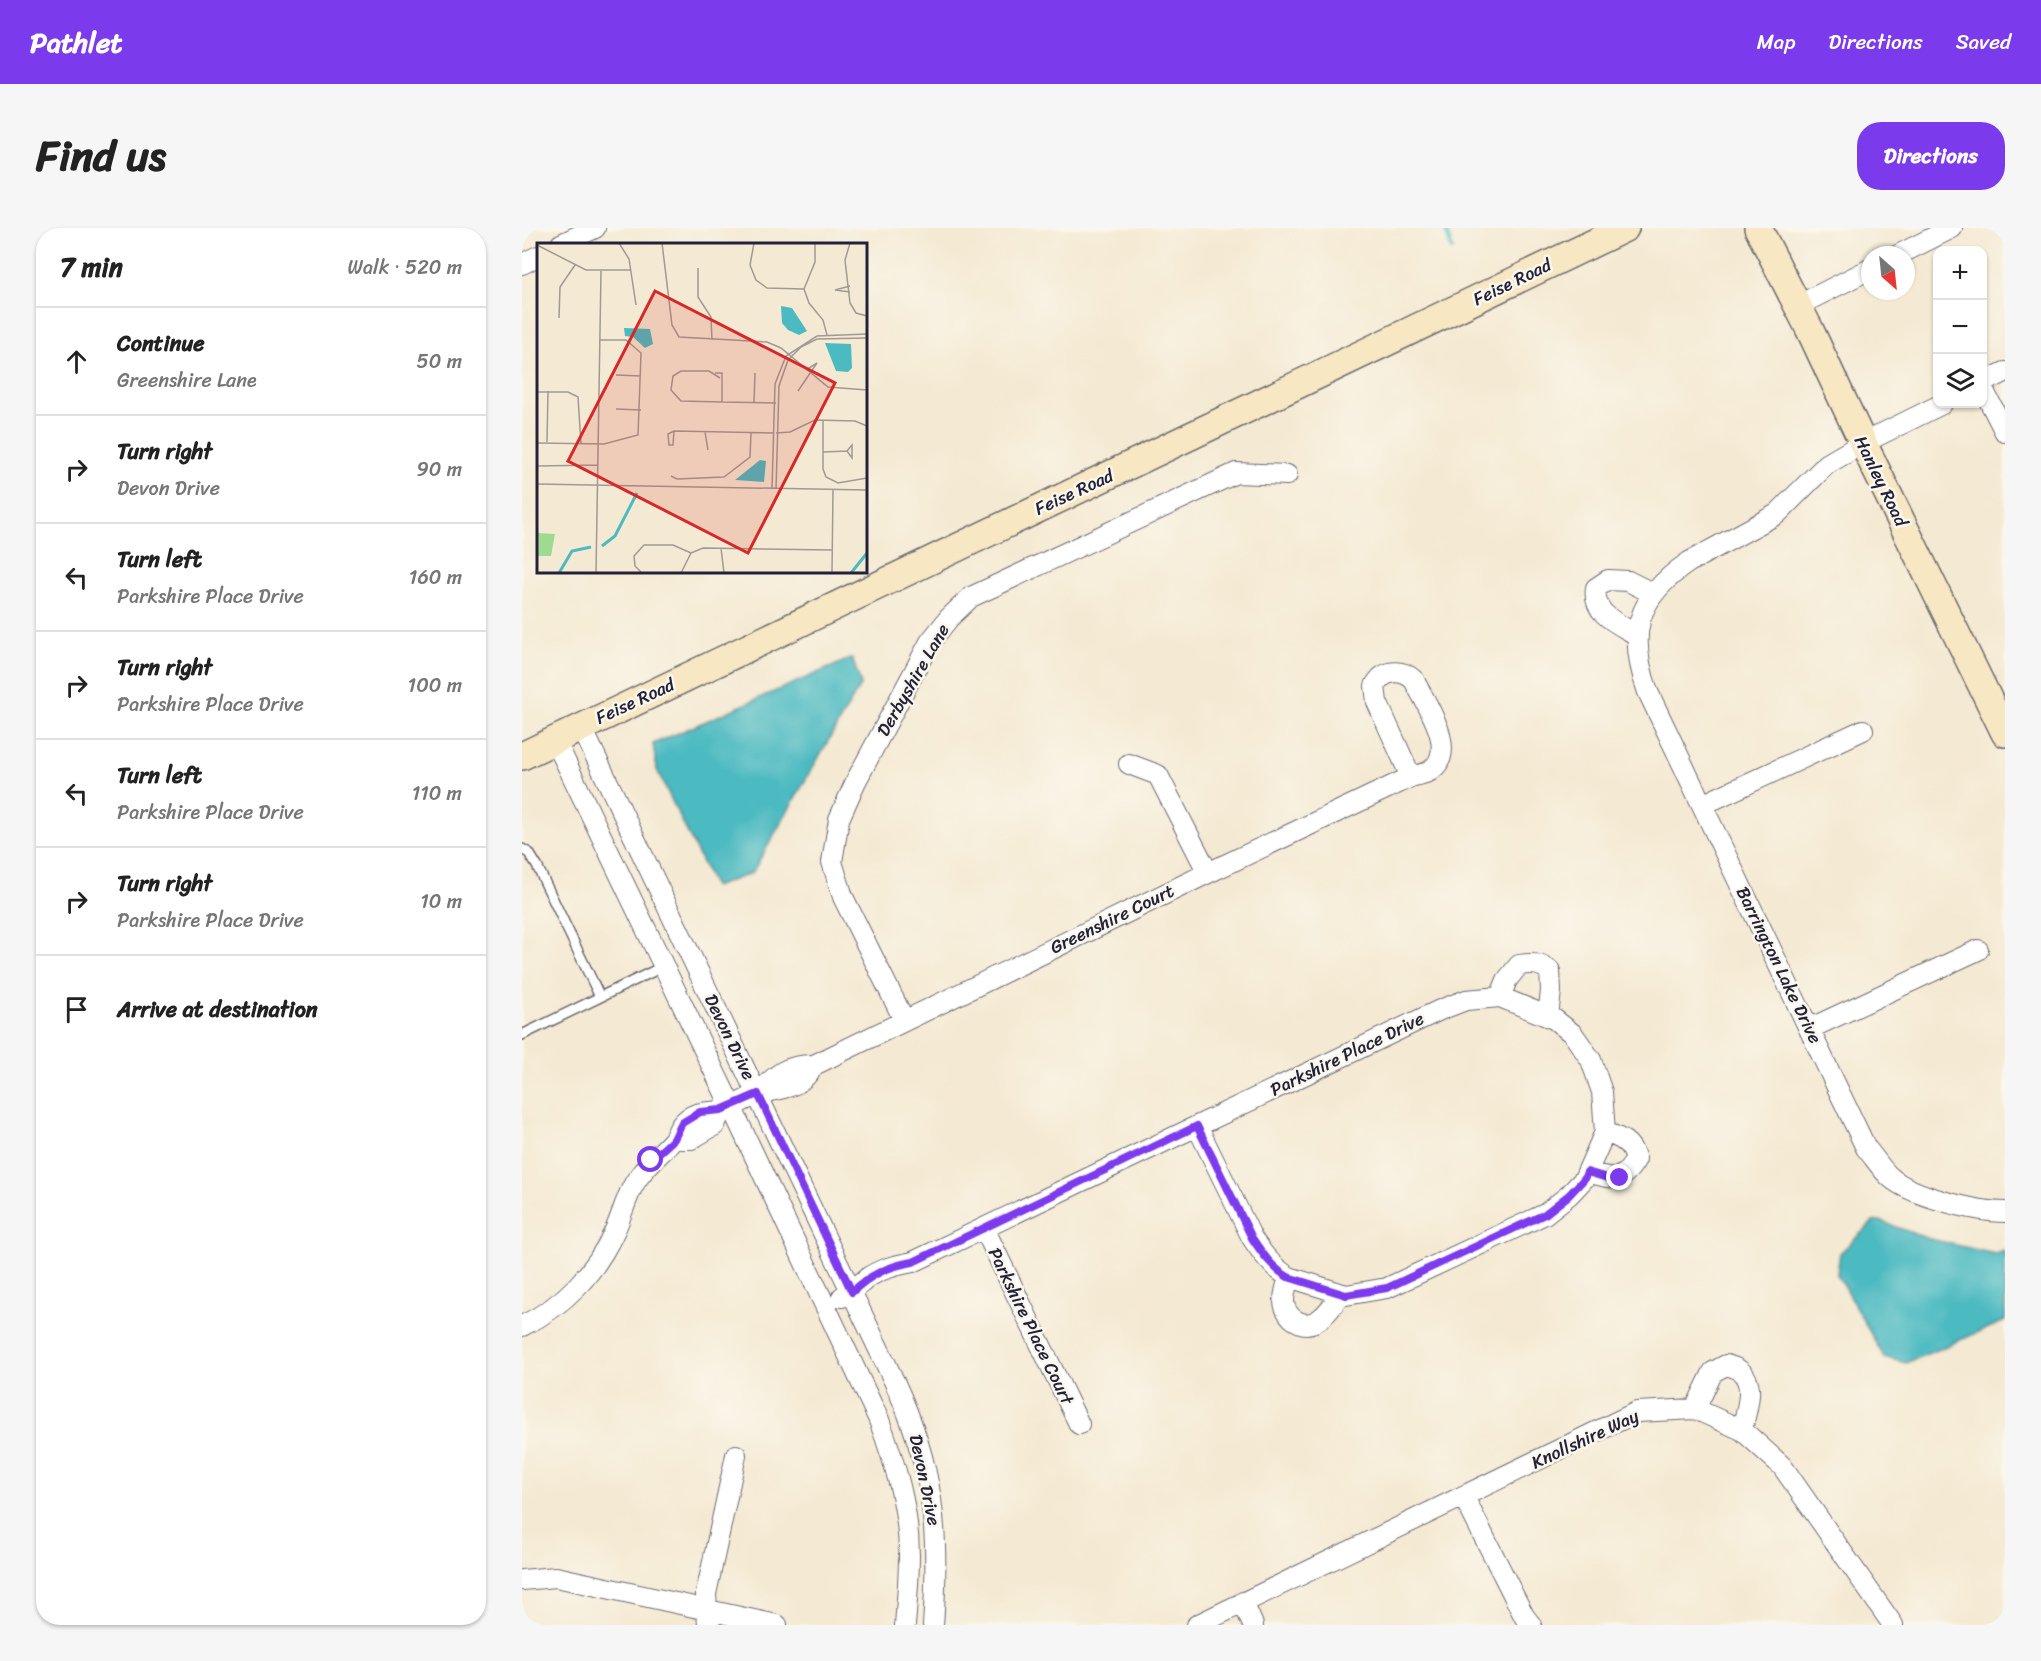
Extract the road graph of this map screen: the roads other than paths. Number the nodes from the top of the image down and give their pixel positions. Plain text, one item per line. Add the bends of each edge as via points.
1 (595, 228) edge
2 (1625, 228) edge
3 (1758, 228) edge
4 (1952, 228) edge
5 (563, 243) edge
6 (1915, 246) edge
7 (537, 256) edge
8 (522, 264) edge
9 (1861, 274) edge
10 (1797, 306) junction
11 (2005, 372) edge
12 (1987, 383) edge
13 (1987, 394) edge
14 (1934, 408) edge
15 (2005, 432) edge
16 (1863, 443) junction
17 (1287, 475) dead end
18 (1652, 593) junction
19 (1637, 635) junction
20 (581, 726) junction
21 (1863, 730) dead end
22 (2005, 733) edge
23 (555, 740) junction
24 (522, 756) edge
25 (1129, 764) dead end
26 (1411, 777) junction
27 (1702, 805) junction
28 (522, 849) edge
29 (1208, 873) junction
30 (1978, 950) dead end
31 (690, 954) junction
32 (664, 966) junction
33 (600, 997) junction
34 (1500, 997) junction
35 (1548, 1016) junction
36 (904, 1020) junction
37 (1809, 1029) junction
38 (522, 1035) edge
39 (758, 1094) junction
40 (726, 1108) junction
41 (1197, 1126) junction
42 (1605, 1132) junction
43 (1587, 1172) junction
44 (2005, 1212) edge
45 (984, 1228) junction
46 (1288, 1277) junction
47 (852, 1292) junction
48 (1341, 1294) junction
49 (825, 1305) junction
50 (522, 1326) edge
51 (1695, 1409) junction
52 (1079, 1424) dead end
53 (1742, 1430) junction
54 (736, 1455) dead end
55 (1464, 1497) junction
56 (522, 1580) edge
57 (1243, 1602) junction
58 (708, 1617) edge
59 (753, 1622) edge
60 (1201, 1624) edge
61 (777, 1625) edge
62 (905, 1625) edge
63 (933, 1625) edge
64 (1253, 1625) edge
65 (1532, 1625) edge
66 (1893, 1625) edge

1 - 5 street
2 - 20 street, Feise Road
3 - 10 street, Hanley Road
4 - 6 street
7 - 8 street
9 - 10 street
10 - 16 street, Hanley Road
11 - 12 street
13 - 15 street
14 - 16 street, Barrington Lake Drive
16 - 18 street, Barrington Lake Drive via 1827,464 1777,514 1689,561
16 - 22 street, Hanley Road
17 - 36 street, Derbyshire Lane via 1236,472 1225,477 971,597 930,642 843,810 832,862 843,897
18 - 19 street, Barrington Lake Drive via 1639,619
18 - 19 street via 1628,581 1608,580 1596,588 1594,599 1598,607
19 - 27 street, Barrington Lake Drive via 1648,692
20 - 23 street, Feise Road
20 - 31 street, Devon Drive
21 - 27 street
23 - 24 street, Feise Road
23 - 32 street, Devon Drive
25 - 29 street via 1158,775
26 - 26 street, Greenshire Court via 1430,770 1442,756 1442,738 1414,680 1399,671 1383,675 1375,686 1377,702
26 - 29 street, Greenshire Court
27 - 37 street, Barrington Lake Drive
28 - 33 lane via 537,866
29 - 36 street, Greenshire Court
30 - 37 street
31 - 32 street
31 - 39 street, Devon Drive
32 - 33 lane
32 - 40 street, Devon Drive
33 - 38 lane
34 - 35 street, Parkshire Place Drive
34 - 35 street via 1519,965 1543,965 1550,971
34 - 41 street, Parkshire Place Drive via 1466,1000 1440,1010
35 - 42 street, Parkshire Place Drive via 1573,1034 1591,1060 1602,1092
36 - 39 street, Greenshire Court via 814,1065 806,1078 777,1091
37 - 44 street, Barrington Lake Drive via 1866,1148 1890,1178 1924,1196
39 - 40 street, Greenshire Court
39 - 47 street, Devon Drive
40 - 49 street, Devon Drive
40 - 50 street via 715,1125 691,1139 674,1139 651,1160 633,1185 615,1230 584,1281 558,1304
41 - 45 street, Parkshire Place Drive
41 - 46 street, Parkshire Place Drive via 1252,1238 1263,1255
42 - 43 street, Parkshire Place Drive
42 - 43 street via 1630,1144 1636,1159 1620,1178
43 - 48 street, Parkshire Place Drive via 1569,1195 1545,1214 1387,1288
45 - 47 street, Parkshire Place Drive via 913,1262 904,1275 874,1289
45 - 52 street, Parkshire Place Court
46 - 48 street, Parkshire Place Drive
46 - 48 street via 1284,1303 1289,1316 1299,1323 1311,1324 1320,1319
47 - 49 street, Parkshire Place Drive
47 - 63 street, Devon Drive via 903,1401 927,1472 936,1537
49 - 62 street, Devon Drive via 893,1459 909,1554
51 - 53 street, Knollshire Way
51 - 53 street via 1713,1372 1726,1365 1740,1370 1748,1382 1749,1396
51 - 55 street, Knollshire Way via 1637,1412
53 - 66 street, Knollshire Way via 1782,1466
54 - 58 street via 706,1594
55 - 57 street, Knollshire Way
55 - 65 street
56 - 58 street via 556,1577
57 - 60 street, Knollshire Way
57 - 64 street
58 - 59 street
59 - 61 street

